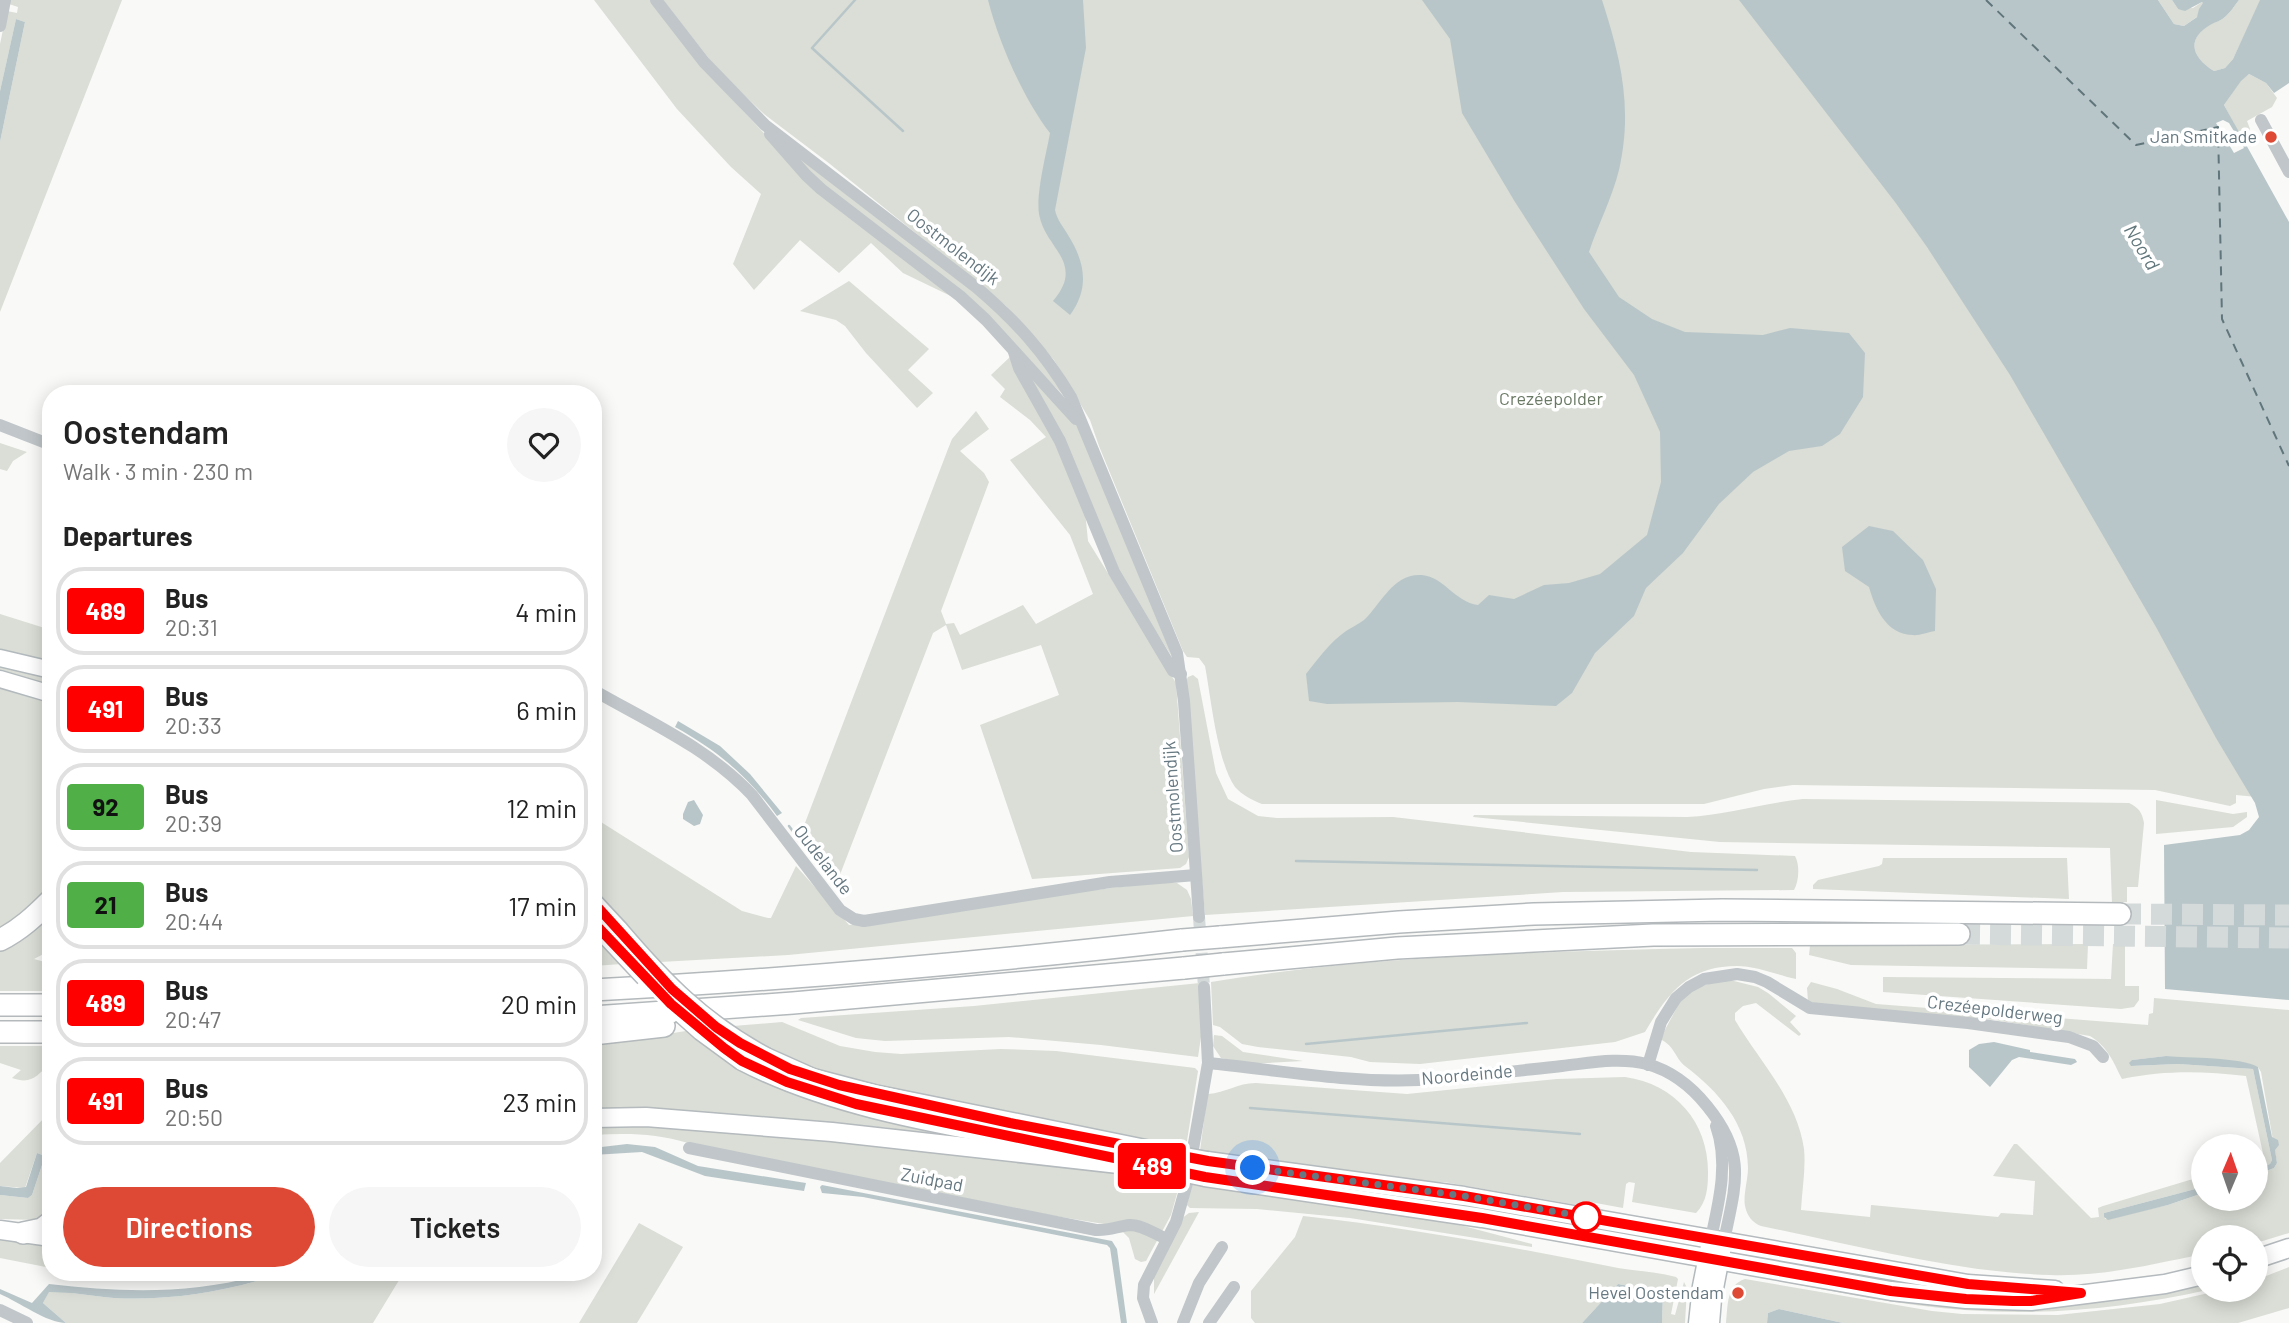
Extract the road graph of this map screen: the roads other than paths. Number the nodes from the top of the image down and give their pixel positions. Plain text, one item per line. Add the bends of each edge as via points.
1 (5, 0) edge
2 (656, 0) edge
3 (0, 26) edge
4 (2261, 120) dead end
5 (765, 125) junction
6 (2289, 172) edge
7 (1013, 349) junction
8 (0, 425) edge
9 (1085, 428) junction
10 (42, 441) edge
11 (0, 658) edge
12 (42, 668) edge
13 (1181, 674) junction
14 (0, 679) edge
15 (42, 691) edge
16 (602, 695) edge
17 (1196, 875) junction
18 (42, 910) edge
19 (2120, 914) tunnel mouth
20 (1199, 917) tunnel mouth
21 (605, 928) edge
22 (1959, 934) tunnel mouth
23 (0, 940) edge
24 (1204, 987) tunnel mouth
25 (602, 989) edge
26 (793, 1003) junction
27 (0, 1005) edge
28 (42, 1005) edge
29 (602, 1016) edge
30 (0, 1032) edge
31 (42, 1032) edge
32 (602, 1033) edge
33 (2103, 1057) dead end
34 (1208, 1063) junction
35 (1648, 1065) junction
36 (602, 1118) edge
37 (689, 1148) dead end
38 (1193, 1149) dead end
39 (1174, 1163) junction
40 (1206, 1169) junction
41 (1187, 1183) dead end
42 (42, 1228) edge
43 (0, 1230) edge
44 (23, 1233) junction
45 (42, 1236) edge
46 (1167, 1239) junction
47 (1717, 1239) junction
48 (1222, 1247) dead end
49 (2289, 1248) edge
50 (2268, 1255) edge
51 (1714, 1259) junction
52 (2191, 1278) edge
53 (1234, 1287) dead end
54 (2081, 1293) junction
55 (0, 1310) edge
56 (27, 1323) edge
57 (1152, 1323) edge
58 (1183, 1323) edge
59 (1209, 1323) edge
60 (1698, 1323) edge
61 (1712, 1323) edge

1 - 3 street
2 - 5 street, Oostmolendijk via 705,62
4 - 6 street
5 - 7 street, Oostmolendijk via 806,175 960,296
5 - 9 street, Oostmolendijk via 1003,310 1051,364
7 - 9 street, Oostmolendijk
7 - 13 street, Oostmolendijk via 1018,368 1060,441 1114,572 1173,671
8 - 10 street
9 - 13 street, Oostmolendijk via 1177,653
11 - 12 main road
13 - 17 street, Oostmolendijk
14 - 15 main road
16 - 17 street, Oudelande via 688,743 736,777 840,909 854,919 1110,882
17 - 20 street, Oostmolendijk
18 - 23 highway
19 - 25 highway, bridge via 1721,910 1399,922 999,961
21 - 39 main road, bridge via 696,1012 740,1043 813,1078
21 - 39 main road, bridge via 671,1004 701,1031 742,1061 798,1087 856,1104
22 - 26 highway, bridge via 1611,936 1397,948
24 - 34 street
26 - 29 highway
26 - 32 highway via 756,1017
27 - 28 highway
30 - 31 highway
33 - 35 street, Crezéepolderweg via 2093,1046 2069,1037 1810,1008 1755,977 1722,975 1704,979 1676,998 1661,1022
34 - 35 street, Noordeinde via 1397,1080 1612,1061
34 - 38 street
35 - 47 street, Noordeinde via 1684,1082 1724,1128 1735,1162 1735,1181
36 - 39 main road via 819,1130
37 - 46 street, Zuidpad via 1096,1230 1139,1226
39 - 40 main road, bridge
40 - 47 main road via 1464,1196
40 - 51 main road
41 - 46 street
42 - 44 highway
43 - 44 main road
44 - 45 main road
46 - 57 street via 1144,1285 1143,1298
47 - 51 main road, Noordeinde
47 - 54 main road via 1968,1284
48 - 58 street via 1199,1283
49 - 50 main road
51 - 54 main road via 1891,1291 1966,1299 2031,1301
51 - 60 main road, Noordeinde
51 - 61 main road, Noordeinde
52 - 54 main road
53 - 59 street
55 - 56 street

